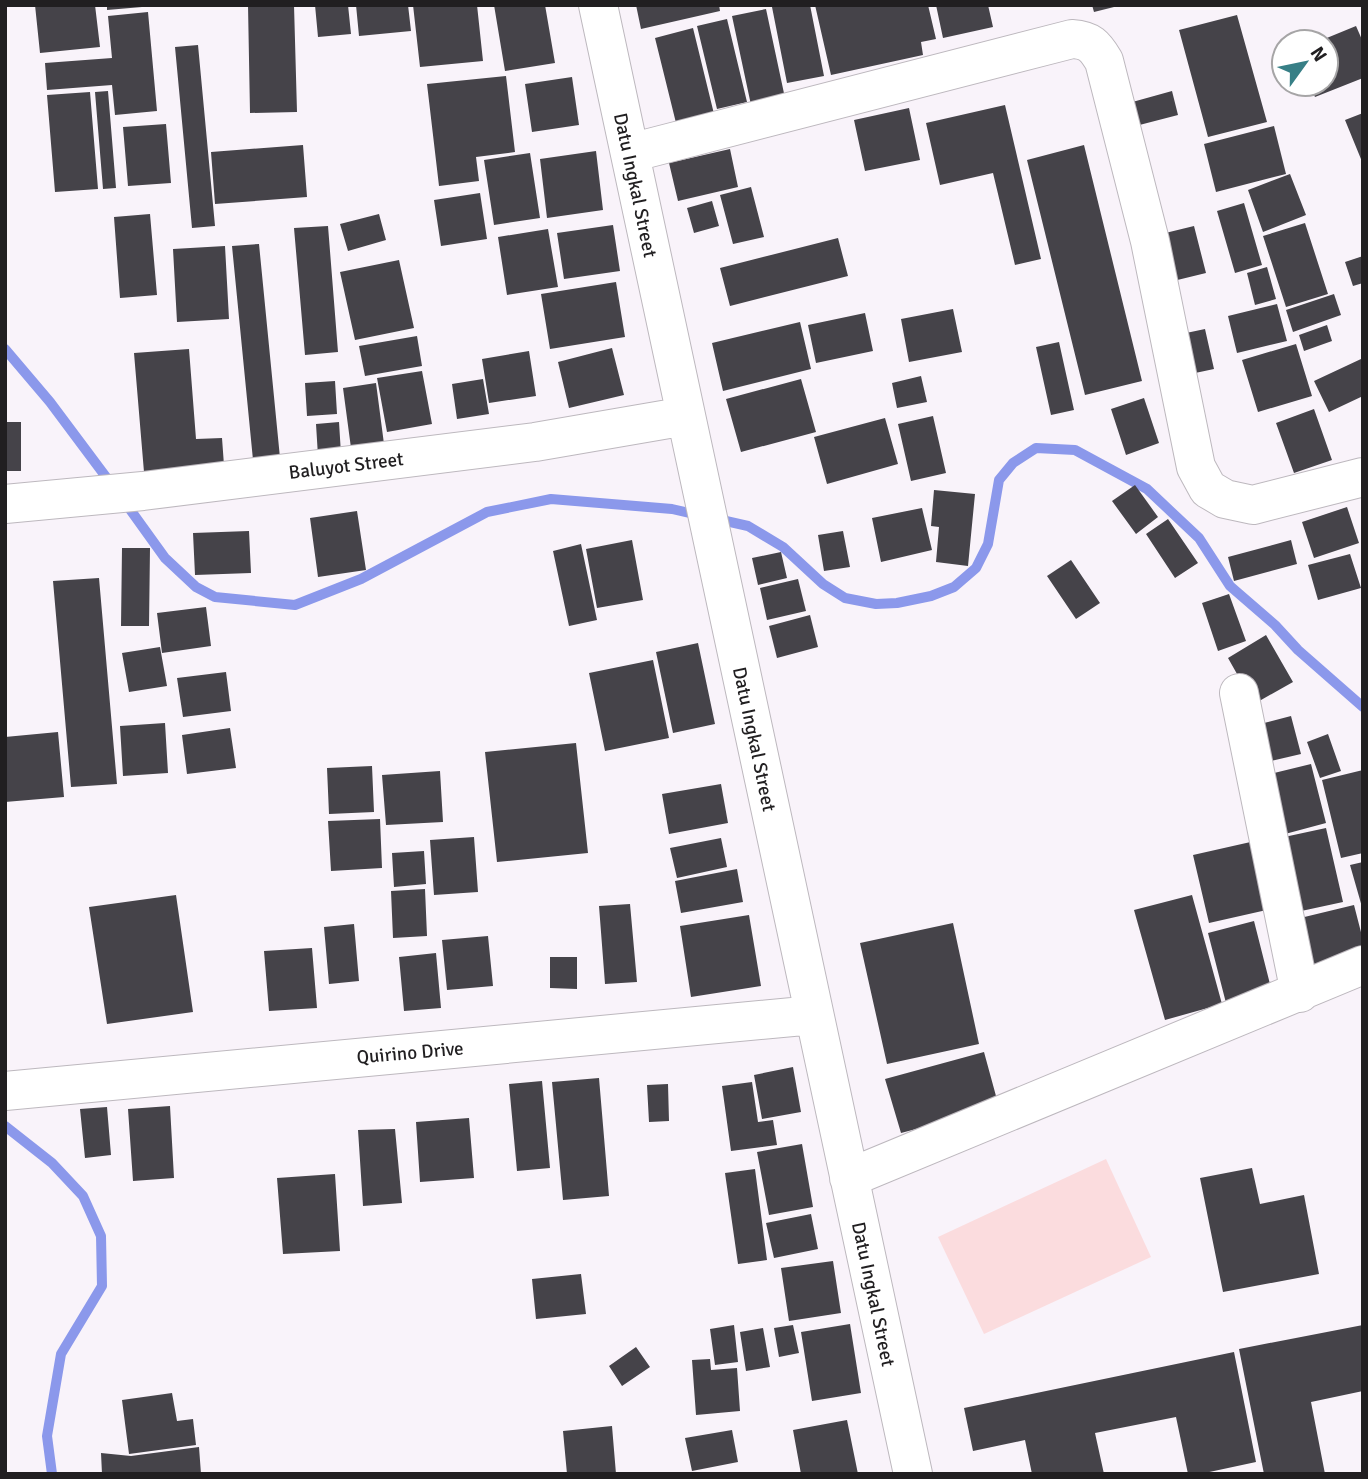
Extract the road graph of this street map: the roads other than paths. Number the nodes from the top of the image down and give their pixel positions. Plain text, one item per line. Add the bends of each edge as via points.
1 (598, 5) edge
2 (630, 153) junction
3 (686, 415) junction
4 (1363, 477) edge
5 (5, 504) edge
6 (1239, 693) dead end
7 (1363, 965) edge
8 (1300, 993) junction
9 (814, 1015) junction
10 (18, 1090) edge
11 (849, 1178) junction
12 (913, 1474) edge

1 - 2 street, Datu Ingkal Street
2 - 3 street, Datu Ingkal Street
2 - 4 street via 1072,39 1085,40 1104,61 1150,241 1196,467 1208,489 1225,499 1253,505
3 - 5 street, Baluyot Street via 535,442
3 - 9 street, Datu Ingkal Street
6 - 8 street
7 - 8 street
8 - 11 street
9 - 10 street, Quirino Drive
9 - 11 street, Datu Ingkal Street
11 - 12 street, Datu Ingkal Street

